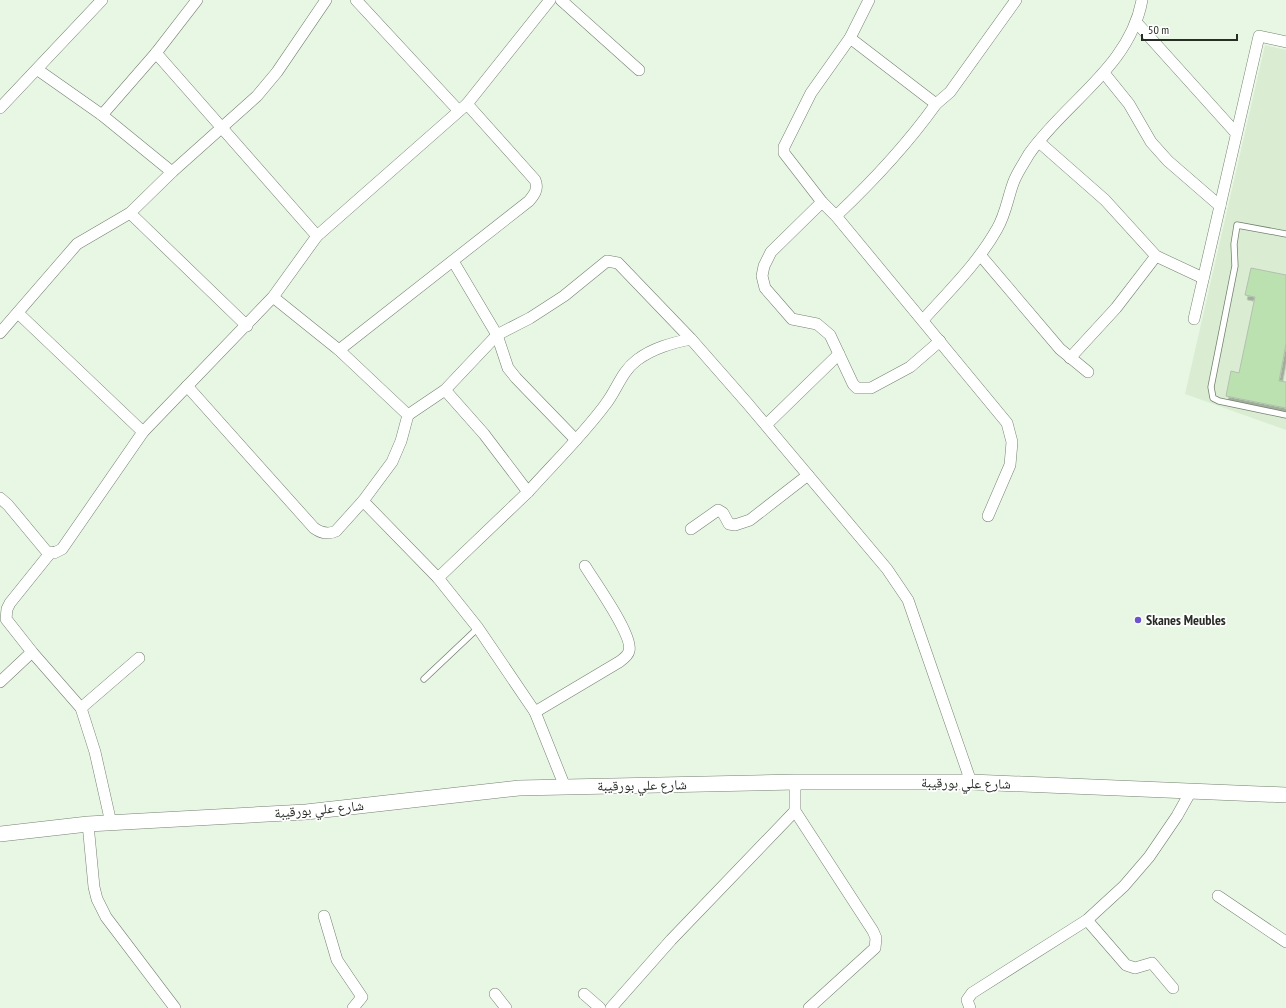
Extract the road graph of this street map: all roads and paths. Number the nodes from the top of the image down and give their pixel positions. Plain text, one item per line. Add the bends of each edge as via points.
1 (102, 0) edge
2 (197, 0) edge
3 (326, 0) edge
4 (356, 0) edge
5 (550, 0) edge
6 (561, 0) edge
7 (869, 0) edge
8 (1016, 0) edge
9 (1142, 0) edge
10 (1136, 22) junction
11 (850, 38) junction
12 (1286, 42) edge
13 (156, 53) junction
14 (38, 70) junction
15 (639, 70) dead end
16 (1104, 73) junction
17 (936, 104) junction
18 (463, 107) junction
19 (0, 108) edge
20 (102, 115) junction
21 (221, 127) junction
22 (1236, 133) junction
23 (1039, 142) junction
24 (172, 172) junction
25 (822, 202) junction
26 (1220, 206) junction
27 (130, 213) junction
28 (836, 216) junction
29 (1286, 234) edge
30 (318, 236) junction
31 (981, 256) junction
32 (1156, 256) junction
33 (454, 261) junction
34 (1203, 278) junction
35 (273, 297) junction
36 (18, 313) junction
37 (1194, 319) dead end
38 (923, 320) junction
39 (247, 326) junction
40 (0, 333) edge
41 (497, 335) junction
42 (690, 339) junction
43 (940, 341) junction
44 (339, 350) junction
45 (839, 354) junction
46 (1070, 358) junction
47 (1088, 372) dead end
48 (187, 386) junction
49 (444, 390) junction
50 (408, 415) junction
51 (1286, 415) edge
52 (766, 426) junction
53 (143, 432) junction
54 (576, 440) junction
55 (808, 475) junction
56 (528, 492) junction
57 (0, 498) edge
58 (363, 501) junction
59 (988, 516) dead end
60 (691, 529) dead end
61 (51, 552) junction
62 (585, 566) dead end
63 (438, 578) junction
64 (478, 628) junction
65 (32, 652) junction
66 (139, 658) dead end
67 (424, 679) dead end
68 (0, 682) edge
69 (81, 708) junction
70 (535, 712) junction
71 (795, 782) junction
72 (971, 782) junction
73 (565, 787) junction
74 (1191, 790) junction
75 (1286, 795) edge
76 (795, 811) junction
77 (111, 823) junction
78 (88, 824) junction
79 (0, 834) edge
80 (1218, 896) dead end
81 (324, 916) dead end
82 (1087, 920) junction
83 (1286, 942) edge
84 (1173, 988) dead end
85 (495, 994) dead end
86 (584, 994) dead end
87 (615, 1007) edge
88 (175, 1008) edge
89 (353, 1008) edge
90 (506, 1008) edge
91 (600, 1008) edge
92 (809, 1008) edge
93 (970, 1008) edge

1 - 14 street
2 - 13 street
3 - 21 street via 277,72 257,96
4 - 18 street
5 - 18 street
6 - 15 street
7 - 11 street
8 - 17 street via 950,92
9 - 10 street
10 - 16 street via 1124,47
10 - 22 street
11 - 17 street
11 - 25 street via 811,93 784,147 788,160
12 - 22 street via 1259,36
13 - 20 street
13 - 21 street
14 - 19 street
14 - 20 street
16 - 23 street
16 - 26 street via 1129,104 1142,129 1163,156
17 - 28 street via 913,137
18 - 30 street
18 - 33 street via 537,185 535,194 529,201
20 - 24 street
21 - 24 street
21 - 30 street
22 - 26 street
23 - 31 street via 1020,169 998,228
23 - 32 street via 1105,200
24 - 27 street
25 - 28 street
25 - 45 street via 771,252 762,276 765,288 792,319 821,326 830,335
26 - 34 street
27 - 36 street via 77,244
27 - 39 street
28 - 38 street
29 - 51 lane via 1237,225 1234,244 1235,266 1211,388 1213,398 1219,401
30 - 35 street
31 - 38 street
31 - 46 street
32 - 34 street
32 - 46 street via 1116,308
33 - 41 street
33 - 44 street
34 - 37 street
35 - 39 street
35 - 44 street
36 - 40 street
36 - 53 street
38 - 43 street
39 - 48 street
41 - 42 street via 564,296 606,260 618,263
41 - 49 street
41 - 54 street via 508,368
42 - 52 street
42 - 54 street via 669,344 637,360 622,376 608,401
43 - 45 street via 914,365 871,388 857,388 852,384
43 - 59 street via 1007,423 1012,454 1010,465
44 - 50 street
45 - 52 street
46 - 47 street
48 - 53 street
48 - 58 street via 319,532 336,531
49 - 50 street
49 - 56 street via 484,434
50 - 58 street via 402,441 392,462
52 - 55 street
53 - 61 street via 67,544 59,551
54 - 56 street
55 - 60 street via 743,524 729,524 723,513 718,510
55 - 72 street via 887,569 908,600
56 - 63 street
57 - 61 street via 8,504 47,552
58 - 63 street
61 - 65 street via 10,603 6,613 8,623
62 - 70 street via 628,634 630,650 619,662
63 - 64 street
64 - 67 lane
64 - 70 street
65 - 68 street
65 - 69 street
66 - 69 street
69 - 77 street via 95,752
70 - 73 street
71 - 72 main road, شارع علي بورقيبة
71 - 73 main road, شارع علي بورقيبة
71 - 76 street
72 - 74 main road, شارع علي بورقيبة
73 - 77 main road, شارع علي بورقيبة via 519,788 306,812
74 - 75 main road, شارع علي بورقيبة
74 - 82 street via 1149,857 1124,886
76 - 87 street via 671,940
76 - 92 street via 876,941 875,948
77 - 78 main road, شارع علي بورقيبة
78 - 79 main road, شارع علي بورقيبة
78 - 88 street via 97,899 106,917
80 - 83 street
81 - 89 street via 337,960 362,997
82 - 84 street via 1126,966 1135,968 1152,963
82 - 93 street via 972,993 966,1000
85 - 90 street
86 - 91 street

